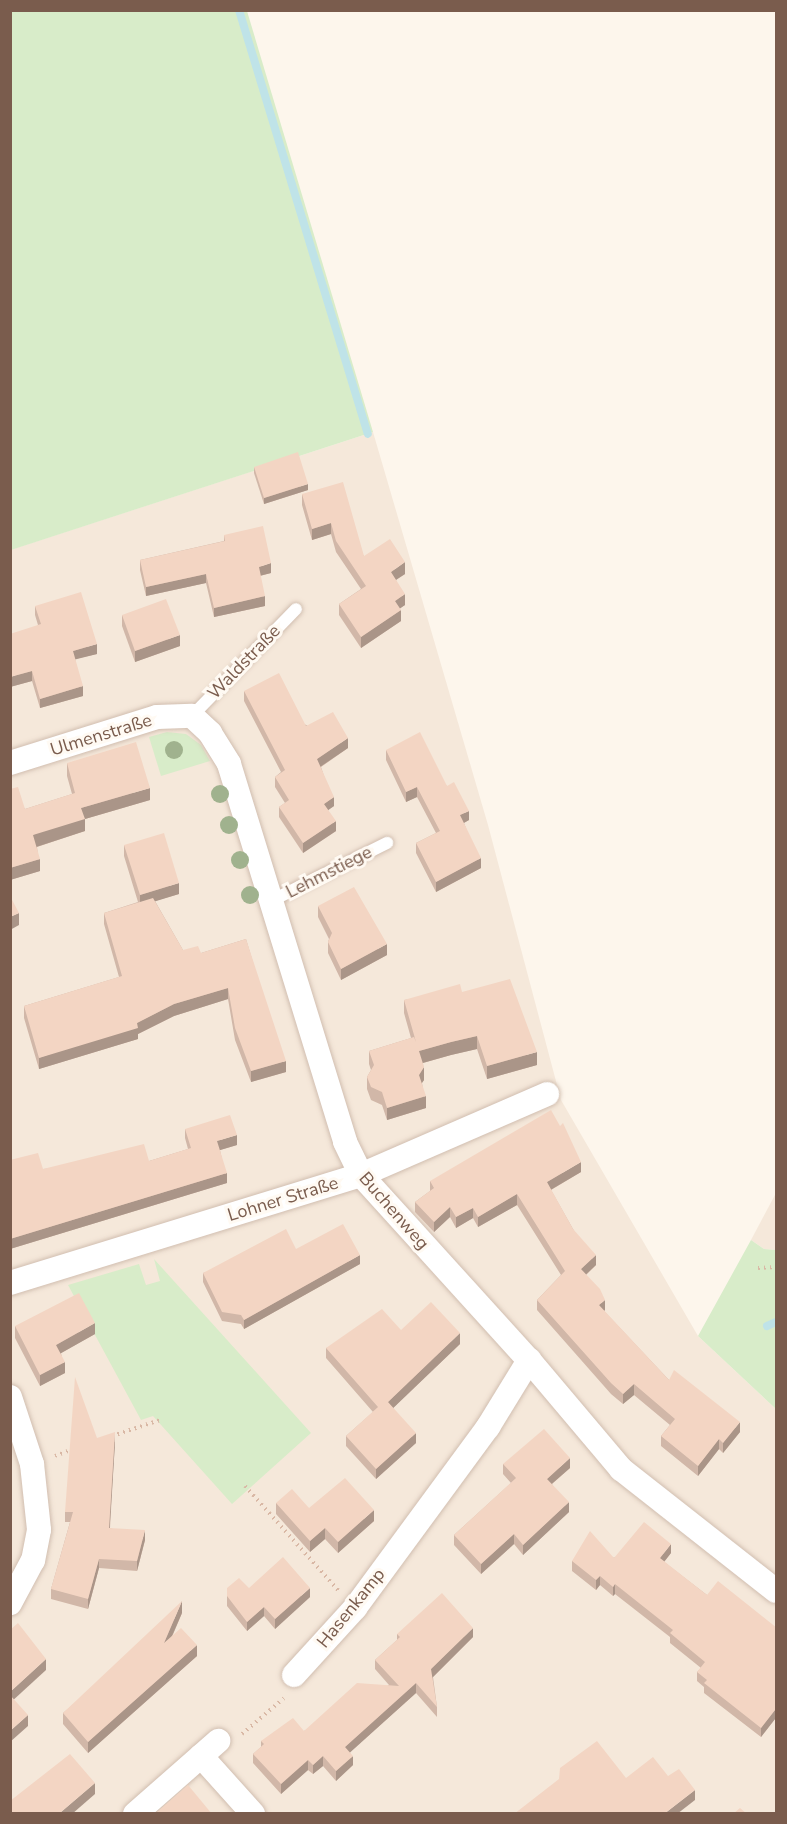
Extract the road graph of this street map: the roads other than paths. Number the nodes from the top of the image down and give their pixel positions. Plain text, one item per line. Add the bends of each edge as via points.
1 (296, 609) dead end
2 (192, 716) junction
3 (10, 763) edge
4 (387, 843) dead end
5 (271, 901) junction
6 (547, 1094) dead end
7 (361, 1175) junction
8 (10, 1283) edge
9 (530, 1360) junction
10 (10, 1397) edge
11 (777, 1592) edge
12 (10, 1603) edge
13 (294, 1675) road end
14 (135, 1814) edge
15 (253, 1814) edge

1 - 2 lane, Waldstraße
2 - 3 street, Ulmenstraße via 157,717
2 - 5 street, Buchenweg via 210,733 229,764
4 - 5 lane, Lehmstiege
5 - 7 street, Buchenweg via 345,1142
6 - 7 street, Lohner Straße
7 - 8 street, Lohner Straße
7 - 9 street, Buchenweg
9 - 11 street, Buchenweg via 621,1469
9 - 13 street, Hasenkamp via 488,1427 355,1608
10 - 12 street via 32,1464 39,1530 33,1560
14 - 15 street via 210,1748

